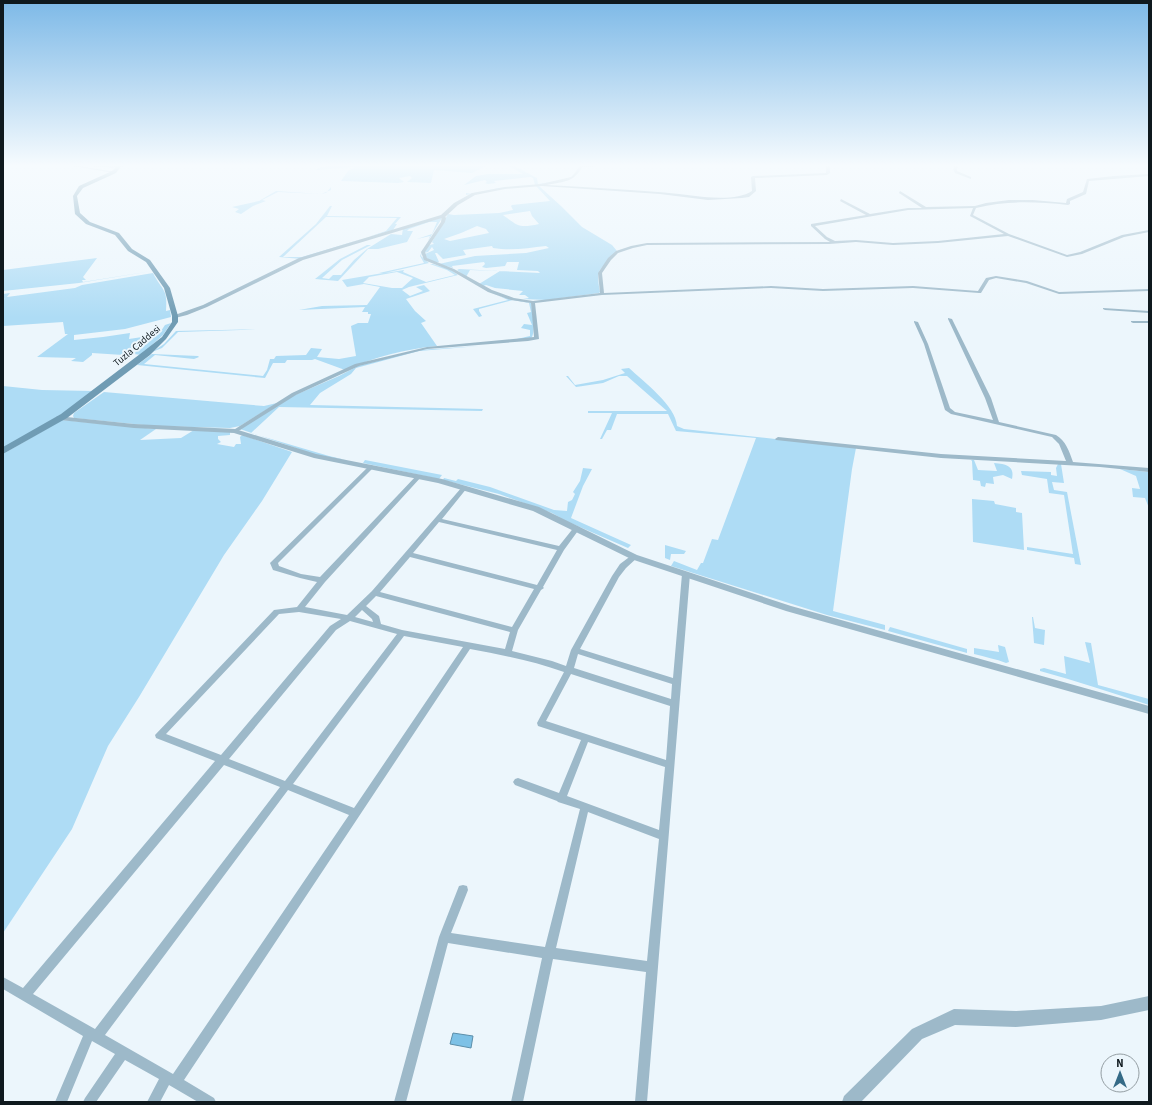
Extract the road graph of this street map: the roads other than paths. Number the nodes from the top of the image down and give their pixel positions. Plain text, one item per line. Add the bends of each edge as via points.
1 (80, 216) edge
2 (442, 216) joint
3 (866, 216) edge
4 (974, 216) edge
5 (1149, 232) edge
6 (1008, 236) junction
7 (836, 242) junction
8 (1149, 290) edge
9 (602, 294) junction
10 (533, 302) junction
11 (1105, 309) dead end
12 (1149, 312) edge
13 (175, 316) junction
14 (950, 319) dead end
15 (916, 322) dead end
16 (1133, 322) dead end
17 (1149, 322) edge
18 (60, 418) junction
19 (997, 423) junction
20 (235, 431) junction
21 (778, 439) dead end
22 (3, 451) edge
23 (1070, 463) junction
24 (372, 467) junction
25 (1149, 470) edge
26 (419, 476) junction
27 (464, 488) junction
28 (438, 520) junction
29 (577, 528) junction
30 (561, 549) junction
31 (408, 554) junction
32 (634, 557) junction
33 (686, 574) junction
34 (322, 580) junction
35 (540, 588) junction
36 (375, 593) junction
37 (362, 606) junction
38 (300, 609) junction
39 (349, 618) junction
40 (377, 626) junction
41 (514, 630) junction
42 (402, 633) junction
43 (468, 646) junction
44 (575, 650) junction
45 (508, 652) junction
46 (568, 670) junction
47 (677, 682) junction
48 (675, 704) junction
49 (1149, 710) edge
50 (586, 737) junction
51 (222, 760) junction
52 (670, 765) junction
53 (518, 782) dead end
54 (287, 785) junction
55 (561, 798) junction
56 (585, 807) junction
57 (356, 813) junction
58 (664, 836) junction
59 (463, 890) dead end
60 (444, 936) junction
61 (549, 953) junction
62 (652, 967) junction
63 (4, 986) edge
64 (24, 996) junction
65 (1149, 1003) edge
66 (93, 1035) junction
67 (123, 1052) junction
68 (171, 1079) junction
69 (61, 1102) edge
70 (89, 1102) edge
71 (153, 1102) edge
72 (210, 1102) edge
73 (400, 1102) edge
74 (517, 1102) edge
75 (640, 1102) edge
76 (850, 1102) edge

1 - 13 main road via 88,223 117,234 130,250 148,261 167,288
2 - 10 street via 443,222 423,252 425,259 453,270 490,291 513,299
2 - 13 street via 301,259 205,306
3 - 7 street via 812,225 826,238
4 - 6 street
5 - 6 street via 1116,238 1072,256
6 - 7 street via 894,244
7 - 9 street via 647,244 632,247 617,252 606,263 600,273
8 - 9 street via 1059,293 1027,282 996,278 987,279 978,292 913,287 823,290 771,287
9 - 10 street
10 - 20 street via 537,338 427,348 363,363 294,394
11 - 12 street
13 - 18 main road, Tuzla Caddesi via 175,322 169,332 158,343
14 - 19 street via 988,398
15 - 19 street via 926,344 947,409 953,413
16 - 17 street
18 - 20 street via 140,426
18 - 22 main road, Tuzla Caddesi
19 - 23 street via 1059,439
20 - 24 street via 314,456
21 - 23 street via 940,456
23 - 25 street
24 - 26 street
24 - 34 street via 274,563 276,568
26 - 27 street
26 - 34 street
27 - 28 street
27 - 29 street via 536,509
28 - 30 street
28 - 31 street
29 - 30 street
29 - 32 street
30 - 35 street
31 - 35 street
31 - 36 street
32 - 33 street
32 - 44 street via 616,576
33 - 47 street
33 - 49 street via 789,609
34 - 38 street
35 - 41 street
36 - 37 street
36 - 41 street
37 - 39 street
37 - 40 street via 376,618
38 - 39 street
38 - 51 street via 277,612 159,735
39 - 40 street
39 - 51 street via 333,628
40 - 42 street
41 - 45 street
42 - 43 street
42 - 54 street
43 - 45 street
43 - 57 street
44 - 46 street
44 - 47 street
45 - 46 street
46 - 48 street
46 - 50 street via 541,723
47 - 48 street
48 - 52 street
50 - 52 street
50 - 55 street
51 - 54 street
51 - 64 street
52 - 58 street
53 - 55 street
54 - 57 street
54 - 66 street
55 - 56 street
56 - 58 street
56 - 61 street
57 - 68 street
58 - 62 street
59 - 60 street
60 - 61 street
60 - 73 street
61 - 62 street
61 - 74 street
62 - 75 street
63 - 64 street
64 - 66 street
65 - 76 street via 1101,1013 1016,1019 954,1017 917,1034
66 - 67 street
66 - 69 street
67 - 68 street
67 - 70 street
68 - 71 street
68 - 72 street

